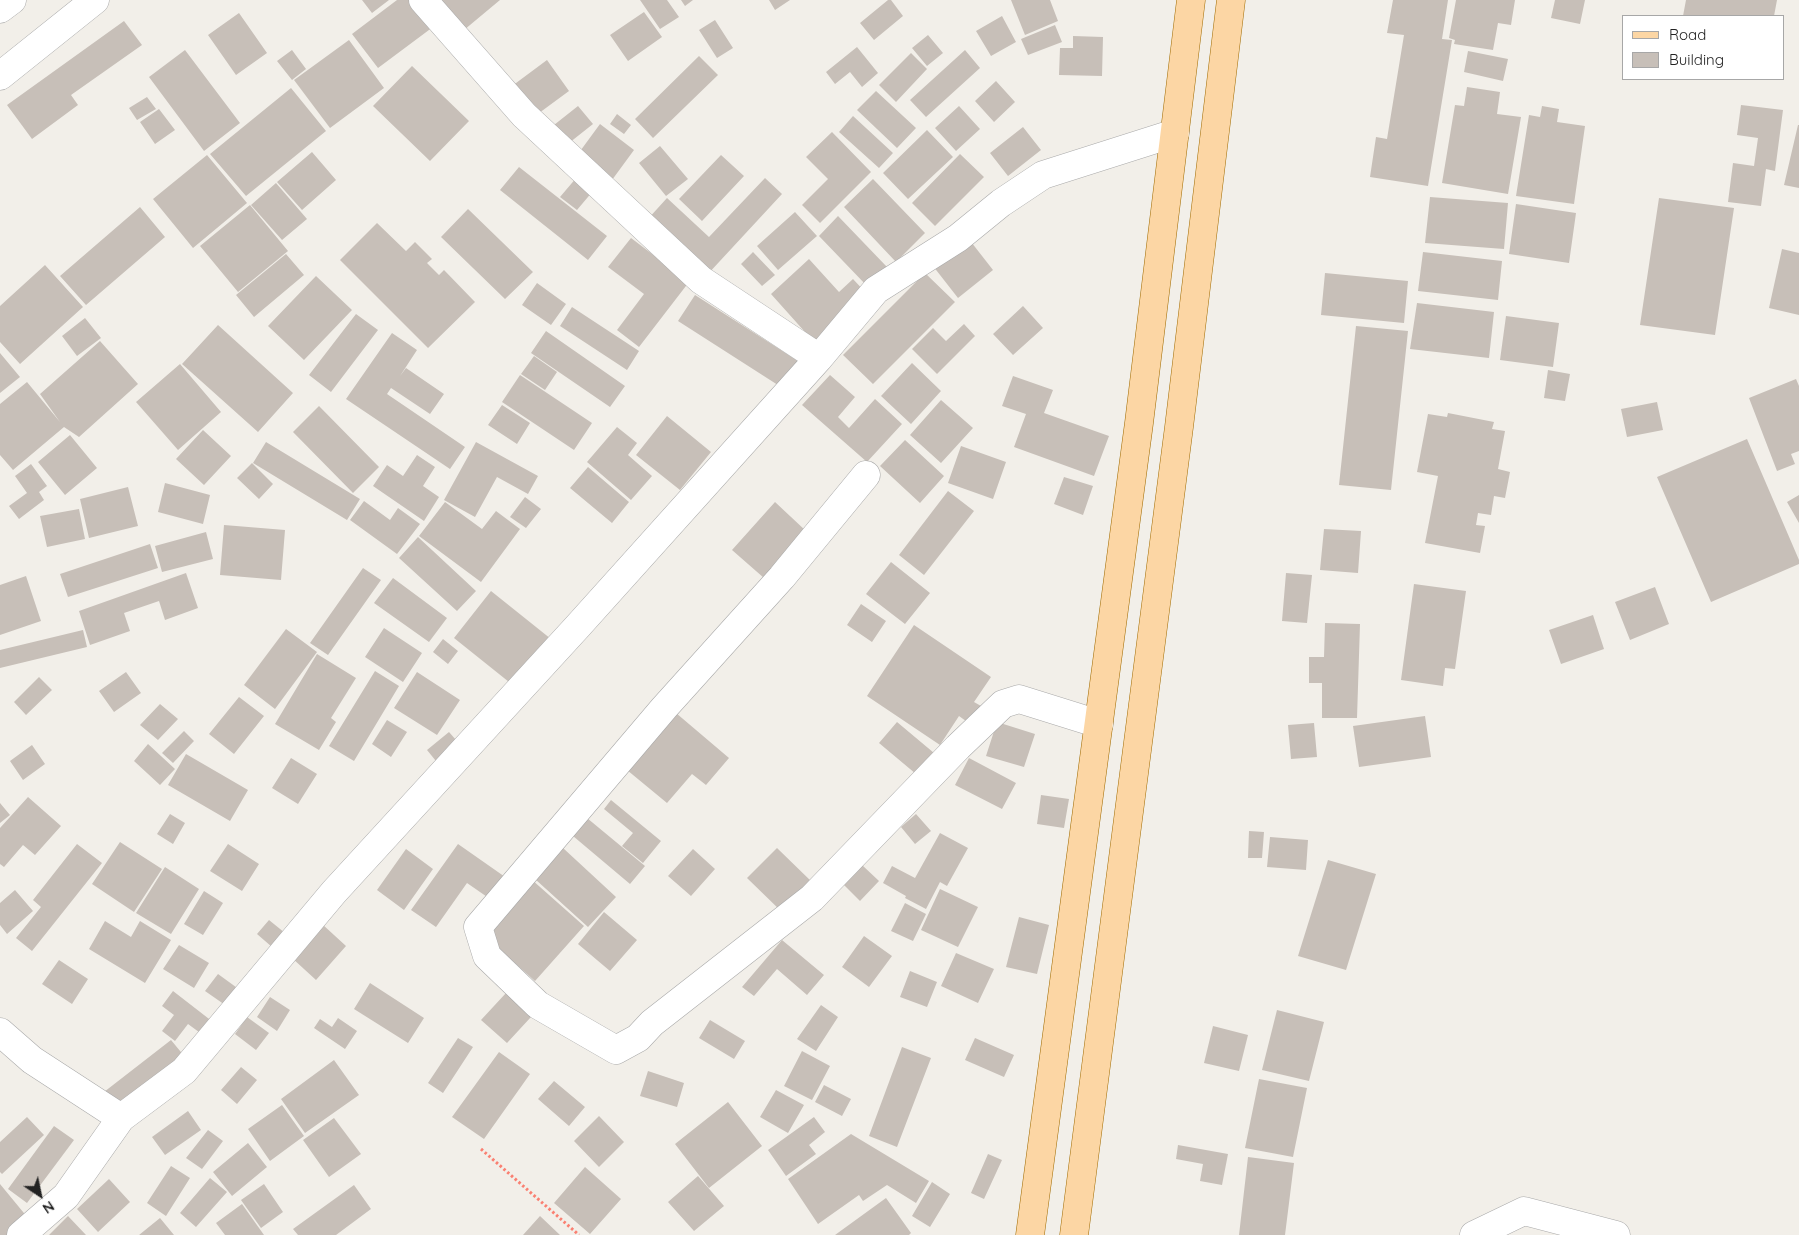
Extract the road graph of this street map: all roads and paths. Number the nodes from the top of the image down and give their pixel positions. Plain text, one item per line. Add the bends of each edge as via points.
1 (12, 0) edge
2 (95, 0) edge
3 (423, 0) edge
4 (1192, 0) edge
5 (1231, 0) edge
6 (0, 9) edge
7 (0, 76) edge
8 (1175, 133) junction
9 (819, 358) junction
10 (866, 475) dead end
11 (1098, 724) junction
12 (0, 1032) edge
13 (121, 1118) junction
14 (480, 1149) dead end
15 (21, 1235) edge
16 (579, 1235) edge
17 (1030, 1235) edge
18 (1074, 1235) edge
19 (1474, 1235) edge
20 (1616, 1235) edge

1 - 6 street
2 - 7 street
3 - 9 street via 524,115 701,280
4 - 8 main road
5 - 18 main road
8 - 9 street via 1044,175 1001,203 958,238 876,290
8 - 11 main road
9 - 13 street via 334,892 184,1071
10 - 11 street via 782,577 664,708 478,927 486,956 538,1005 616,1050 638,1038 652,1023 812,898 1003,704 1019,699
11 - 17 main road
12 - 13 street via 32,1060
13 - 15 street via 66,1196
14 - 16 path
19 - 20 street via 1524,1211

